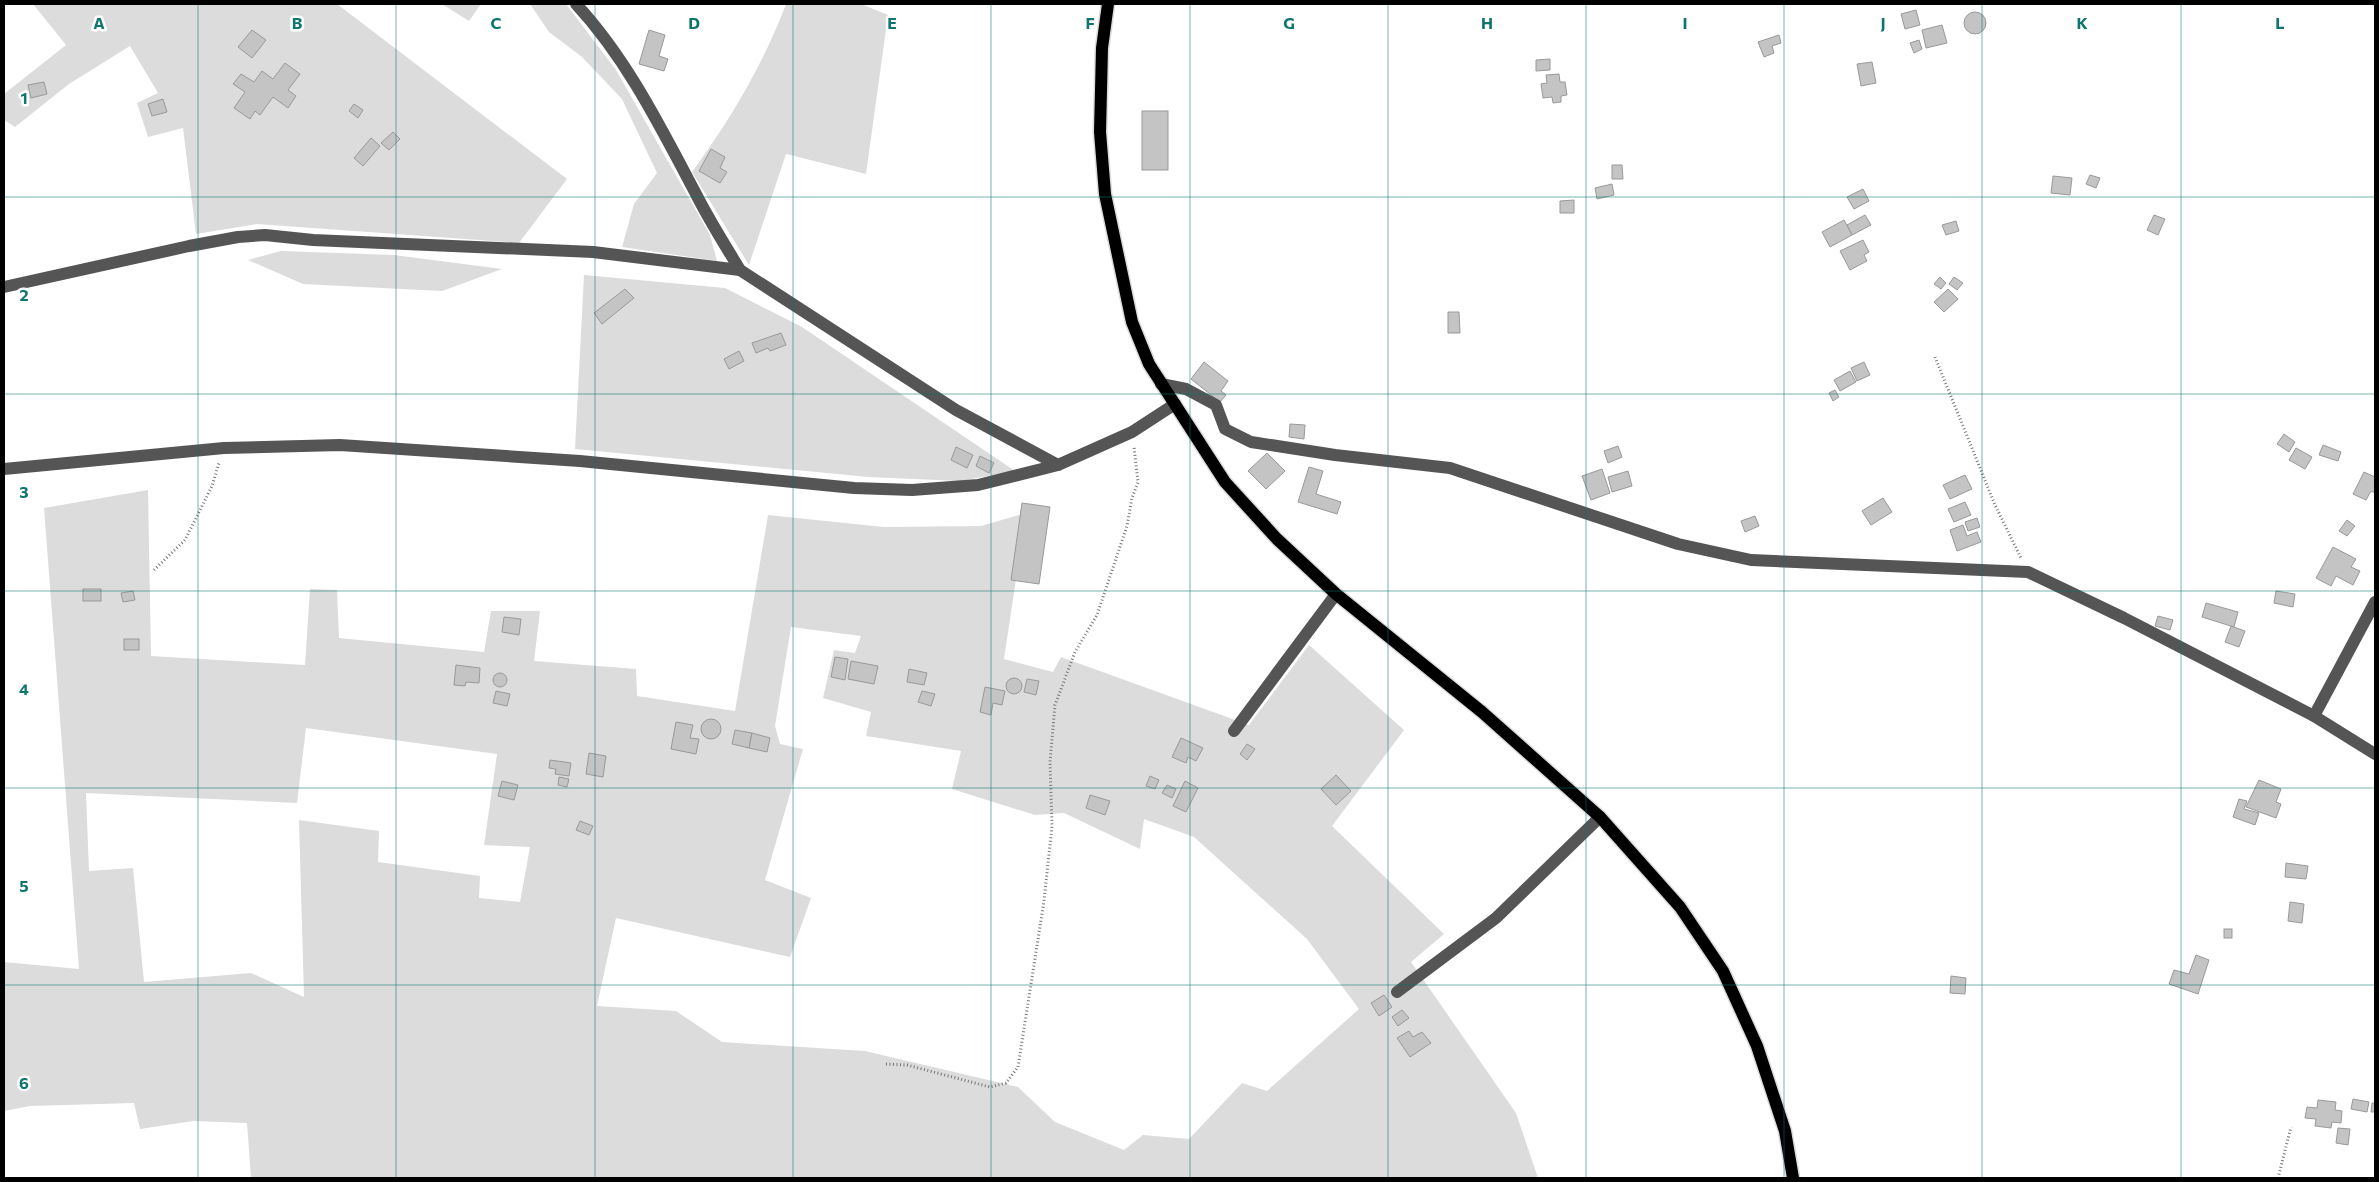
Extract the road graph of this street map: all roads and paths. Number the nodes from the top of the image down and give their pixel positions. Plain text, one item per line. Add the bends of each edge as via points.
1 (576, 4) edge
2 (1108, 4) edge
3 (740, 270) junction
4 (4, 287) edge
5 (1935, 357) dead end
6 (1161, 384) junction
7 (1174, 404) junction
8 (1132, 432) junction
9 (224, 448) junction
10 (1058, 465) junction
11 (4, 469) edge
12 (154, 570) dead end
13 (2028, 572) junction
14 (1336, 594) junction
15 (2375, 602) edge
16 (2314, 716) junction
17 (1234, 731) dead end
18 (2375, 754) edge
19 (1600, 817) junction
20 (1397, 992) dead end
21 (886, 1064) dead end
22 (2291, 1127) dead end
23 (1793, 1178) edge
24 (2278, 1178) edge

1 - 3 street via 611,47 659,122
2 - 6 main road via 1102,48 1100,132 1105,194 1132,322
3 - 4 street via 593,252 332,241 265,235 189,246
3 - 10 street via 956,410
5 - 13 path via 1995,505
6 - 7 main road
6 - 13 street via 1186,389 1216,405 1225,429 1251,442 1450,468 1678,544 1751,560
7 - 8 street
7 - 14 main road via 1225,482 1277,539
8 - 10 street
8 - 21 path via 1138,482 1128,526 1097,615 1075,652 1055,705 1050,762 1052,826 1044,901 1018,1067 1006,1083 990,1087 907,1065
9 - 10 street via 340,445 580,461 854,488 912,490 978,485
9 - 11 street
9 - 12 path via 212,486 185,540
13 - 16 street
14 - 17 street
14 - 19 main road via 1482,712
15 - 16 street
16 - 18 street
19 - 20 street via 1496,918
19 - 23 main road via 1680,907 1723,971 1758,1046 1786,1131
22 - 24 path

